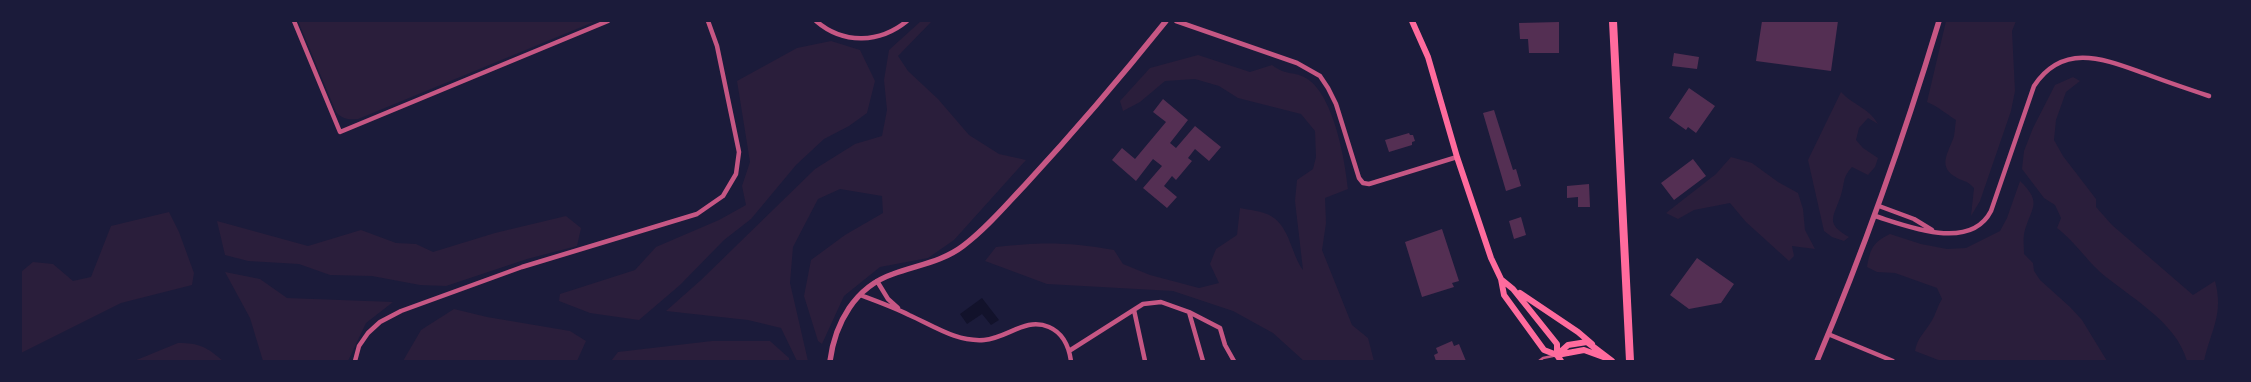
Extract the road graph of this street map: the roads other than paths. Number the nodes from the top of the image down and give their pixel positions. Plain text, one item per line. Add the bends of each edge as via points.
1 (294, 21) edge
2 (608, 21) edge
3 (708, 21) edge
4 (816, 21) edge
5 (907, 21) edge
6 (1166, 21) edge
7 (1176, 21) edge
8 (1412, 21) edge
9 (1614, 21) edge
10 (1939, 21) edge
11 (2209, 96) dead end
12 (1457, 157) junction
13 (1879, 206) junction
14 (1875, 216) junction
15 (1933, 231) junction
16 (1501, 280) junction
17 (877, 281) junction
18 (1513, 290) junction
19 (860, 295) junction
20 (1134, 310) junction
21 (901, 311) junction
22 (1189, 312) junction
23 (1828, 334) junction
24 (1592, 344) junction
25 (1069, 351) junction
26 (1559, 358) edge
27 (355, 361) edge
28 (830, 361) edge
29 (1071, 361) edge
30 (1145, 361) edge
31 (1203, 361) edge
32 (1234, 361) edge
33 (1539, 361) edge
34 (1612, 361) edge
35 (1630, 361) edge
36 (1817, 361) edge
37 (1893, 361) edge

1 - 2 street via 340,132
3 - 27 street via 739,161 732,183 723,196 697,214 522,267 401,311 368,333 359,346
4 - 5 street via 842,36 867,39 889,33
6 - 17 street via 1053,154 977,234 952,254
7 - 12 street via 1297,63 1320,76 1336,104 1358,178 1363,183 1369,184
8 - 12 main road via 1428,57
9 - 35 highway
10 - 13 street
11 - 15 street via 2106,60 2080,57 2063,61 2047,71 2032,91 1986,219 1978,228 1966,232
12 - 16 main road
13 - 14 street
13 - 15 street via 1914,219
14 - 15 street via 1914,229
14 - 23 street
16 - 18 main road
16 - 26 main road via 1504,295 1522,321 1544,350
17 - 19 street
17 - 21 street via 888,299
18 - 24 main road
18 - 26 main road via 1557,344
19 - 21 street
19 - 28 street via 840,322
20 - 22 street via 1154,302
20 - 25 street
20 - 30 street
21 - 25 street via 948,334 970,339 992,339 1026,325 1041,324 1056,330
22 - 31 street
22 - 32 street via 1220,328
23 - 36 street
23 - 37 street
24 - 26 main road via 1572,343 1566,346
24 - 34 main road
25 - 29 street
26 - 33 lane
26 - 34 main road via 1584,350

